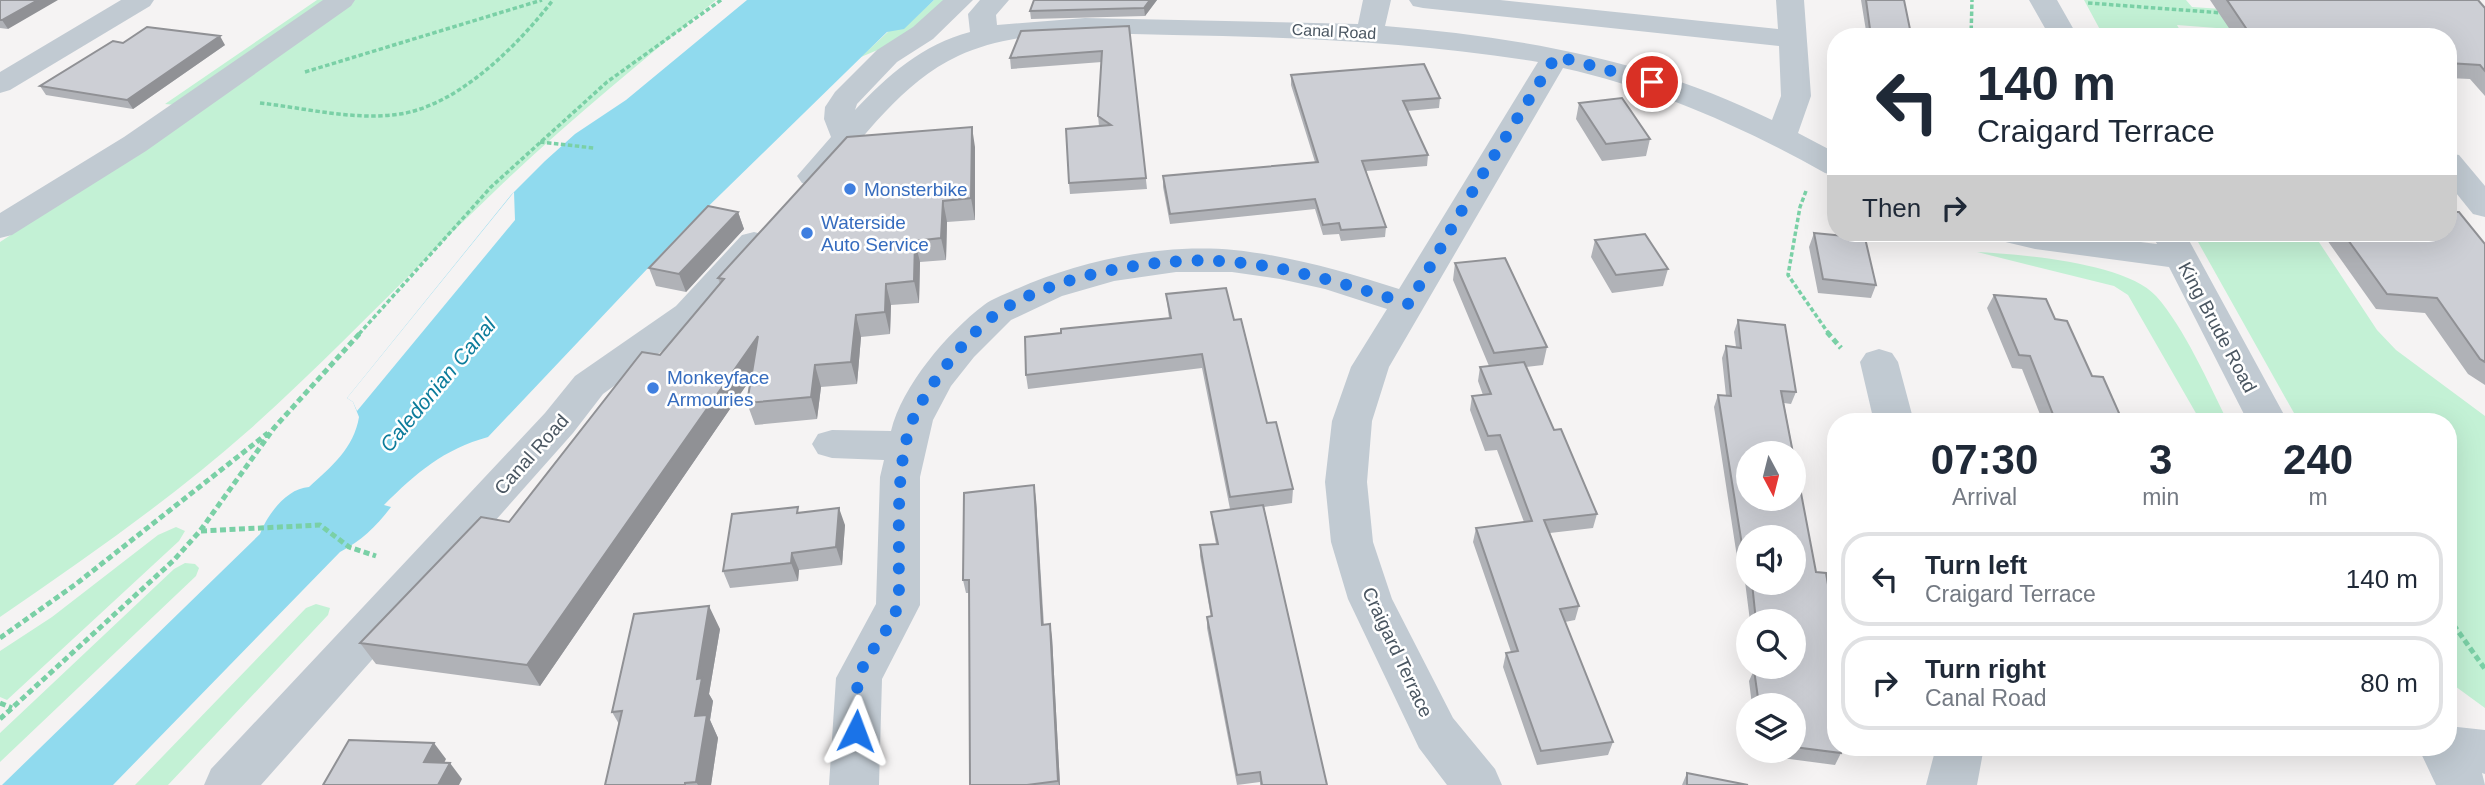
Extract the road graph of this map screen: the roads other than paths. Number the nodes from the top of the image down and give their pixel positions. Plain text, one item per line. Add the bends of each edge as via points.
1 (140, 0) edge
2 (341, 0) edge
3 (958, 0) edge
4 (995, 0) edge
5 (1377, 0) edge
6 (1423, 0) edge
7 (1790, 0) edge
8 (2043, 0) edge
9 (2059, 28) edge
10 (1370, 33) junction
11 (984, 37) junction
12 (1791, 39) junction
13 (1556, 56) junction
14 (0, 84) edge
15 (1781, 137) junction
16 (847, 139) junction
17 (1827, 161) edge
18 (2457, 161) edge
19 (2485, 163) edge
20 (2457, 172) edge
21 (2485, 206) edge
22 (0, 228) edge
23 (2095, 242) edge
24 (2174, 246) edge
25 (1409, 304) junction
26 (1879, 362) road end
27 (1892, 413) edge
28 (2263, 413) edge
29 (832, 444) dead end
30 (907, 446) junction
31 (2457, 749) edge
32 (2485, 752) edge
33 (1959, 756) edge
34 (2448, 756) edge
35 (229, 785) edge
36 (854, 785) edge
37 (1477, 785) edge
38 (1951, 785) edge
39 (2462, 785) edge

1 - 14 street
2 - 22 street via 197,102
3 - 16 street via 923,33 887,55 846,98 839,119
4 - 11 street via 982,15
5 - 10 street
6 - 12 street
7 - 12 street
8 - 9 street
10 - 11 street, Canal Road via 1112,26 1010,31
10 - 13 street, Canal Road
11 - 16 street, Canal Road via 946,50 920,68
12 - 15 street via 1796,96
13 - 15 street, Canal Road via 1670,88
13 - 25 street, Craigard Terrace
15 - 17 street, Canal Road
16 - 35 street, Canal Road via 689,314 589,385
18 - 19 street
20 - 21 street
23 - 24 street
24 - 28 street, King Brude Road
25 - 30 street via 1333,280 1244,263 1176,261 1112,270 1049,288 998,312 935,379 913,420
25 - 37 street, Craigard Terrace via 1370,367 1352,421 1346,482 1352,542 1370,599 1430,721
26 - 27 street
29 - 30 street
30 - 36 street via 900,477 898,605 859,678
31 - 32 street
33 - 38 street
34 - 39 street

